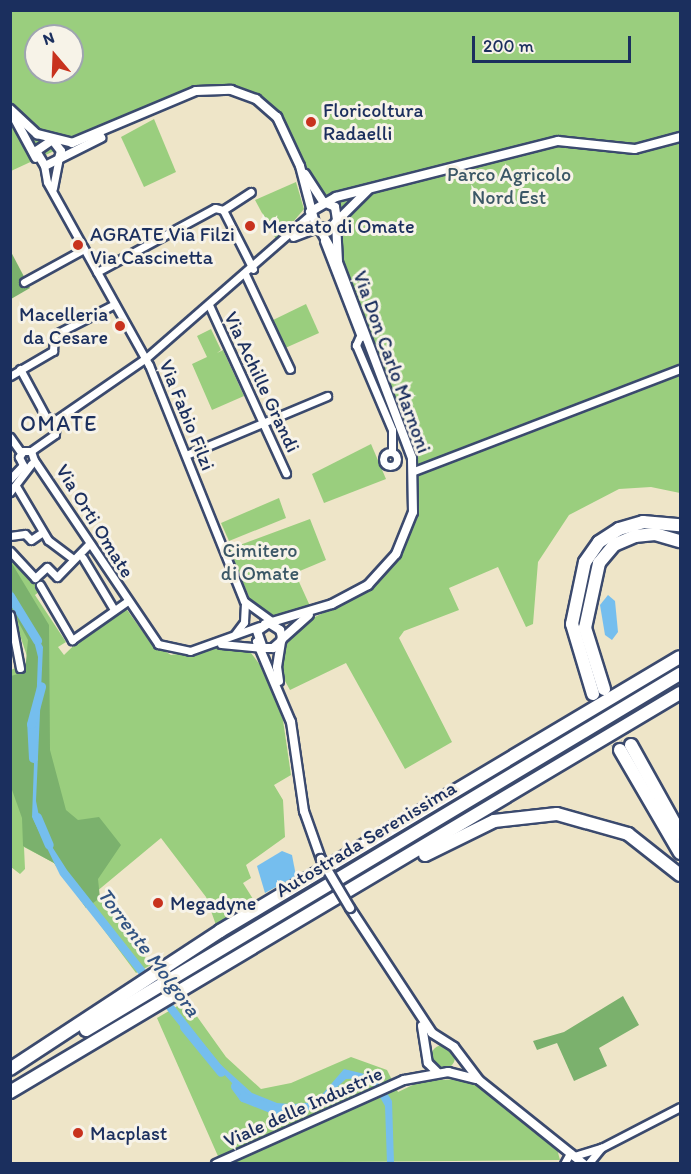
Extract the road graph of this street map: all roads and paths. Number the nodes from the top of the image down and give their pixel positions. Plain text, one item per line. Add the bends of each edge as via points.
1 (10, 110) edge
2 (111, 130) junction
3 (681, 136) edge
4 (52, 141) junction
5 (58, 162) junction
6 (41, 163) junction
7 (300, 166) junction
8 (368, 190) junction
9 (53, 191) junction
10 (251, 192) dead end
11 (349, 194) junction
12 (323, 202) junction
13 (345, 209) junction
14 (223, 210) junction
15 (310, 214) junction
16 (336, 221) junction
17 (320, 231) junction
18 (290, 238) junction
19 (84, 249) junction
20 (338, 262) junction
21 (253, 268) junction
22 (97, 272) junction
23 (245, 274) junction
24 (24, 282) dead end
25 (115, 304) junction
26 (208, 305) junction
27 (362, 337) junction
28 (146, 358) junction
29 (20, 369) junction
30 (290, 369) dead end
31 (681, 369) edge
32 (10, 376) edge
33 (327, 396) dead end
34 (56, 420) junction
35 (263, 422) junction
36 (10, 437) edge
37 (31, 451) junction
38 (392, 452) dead end
39 (21, 453) junction
40 (186, 455) junction
41 (29, 463) junction
42 (414, 471) junction
43 (286, 473) dead end
44 (10, 479) edge
45 (13, 489) edge
46 (681, 525) edge
47 (43, 532) junction
48 (10, 536) edge
49 (681, 542) edge
50 (90, 543) junction
51 (10, 551) edge
52 (72, 558) junction
53 (83, 558) dead end
54 (40, 585) dead end
55 (126, 602) junction
56 (245, 603) junction
57 (113, 608) junction
58 (320, 609) junction
59 (10, 615) edge
60 (269, 624) junction
61 (252, 629) junction
62 (226, 639) junction
63 (281, 640) junction
64 (239, 644) junction
65 (260, 644) junction
66 (213, 645) junction
67 (681, 657) edge
68 (266, 662) junction
69 (20, 668) dead end
70 (681, 675) edge
71 (681, 693) edge
72 (281, 694) junction
73 (681, 833) edge
74 (681, 853) edge
75 (681, 875) edge
76 (354, 888) junction
77 (162, 978) junction
78 (144, 990) junction
79 (417, 1015) junction
80 (447, 1042) junction
81 (428, 1053) junction
82 (458, 1056) junction
83 (10, 1070) edge
84 (444, 1073) junction
85 (10, 1075) edge
86 (404, 1080) junction
87 (479, 1080) junction
88 (10, 1092) edge
89 (681, 1107) edge
90 (601, 1148) junction
91 (580, 1160) edge
92 (216, 1164) edge
93 (564, 1164) edge

1 - 4 street, Via Fabio Filzi via 28,128
1 - 6 street, Via Fabio Filzi
2 - 4 street via 80,142
2 - 5 street
2 - 7 street via 196,91 231,90 274,113
3 - 8 street via 635,149 558,141
4 - 5 street via 61,152
4 - 6 street via 37,147
5 - 6 street
5 - 9 street
6 - 9 street, Via Fabio Filzi
7 - 12 street
7 - 15 street
8 - 11 street
8 - 13 street
9 - 19 street, Via Fabio Filzi
10 - 14 street
11 - 12 street
11 - 13 street
12 - 15 street
12 - 16 street via 335,208
13 - 16 street
14 - 21 street
14 - 22 street via 215,208
15 - 17 street
15 - 18 street
16 - 17 street
16 - 20 street
17 - 18 street
17 - 20 street
17 - 27 street
18 - 21 street
19 - 22 street, Via Fabio Filzi
19 - 24 street
20 - 27 street, Via Don Carlo Marnoni
21 - 23 street
22 - 25 street, Via Fabio Filzi
23 - 26 street
23 - 30 street
25 - 28 street, Via Fabio Filzi
25 - 29 street via 54,335 50,353
26 - 28 street
26 - 35 street, Via Achille Grandi
27 - 38 street via 356,345 392,430
27 - 42 street, Via Don Carlo Marnoni
28 - 34 street
28 - 40 street, Via Fabio Filzi
29 - 32 street
29 - 34 street via 46,417
31 - 42 street
33 - 35 street
34 - 37 street via 55,434
35 - 40 street
35 - 43 street, Via Achille Grandi
36 - 39 street
37 - 39 street
37 - 41 street
39 - 41 street
40 - 56 street, Via Fabio Filzi
41 - 44 street
41 - 45 street, Via Orti Omate
41 - 50 street, Via Orti Omate
42 - 58 street, Via Don Carlo Marnoni via 413,512 396,554 368,585
45 - 47 street
46 - 49 highway via 643,522 619,529 599,542 585,562 572,624 598,692 585,628 599,563 614,545 634,536 655,534
47 - 48 street via 31,540 25,534
47 - 52 street
50 - 52 street
50 - 55 street, Via Orti Omate
51 - 52 street via 35,578 47,567 57,578
53 - 57 street, Via Orti Omate
54 - 57 street, Via Orti Omate via 72,640
55 - 57 street, Via Orti Omate
55 - 66 street, Via Orti Omate via 160,645 186,652
56 - 60 street
56 - 61 street, Via Fabio Filzi
56 - 62 street via 243,624
58 - 60 street, Via Don Carlo Marnoni
58 - 63 street, Via Don Carlo Marnoni
59 - 69 street
60 - 61 street, Via Orti Omate
60 - 63 street
60 - 65 street
61 - 62 street, Via Orti Omate
61 - 65 street, Via Fabio Filzi
62 - 66 street, Via Orti Omate
63 - 65 street, Via Don Carlo Marnoni
63 - 72 street, Via Fabio Filzi
64 - 65 street, Via Orti Omate
64 - 66 street, Via Orti Omate
64 - 68 street
65 - 68 street, Via Fabio Filzi
67 - 77 highway via 220,931
68 - 72 street, Via Fabio Filzi
70 - 77 highway, Autostrada Serenissima
71 - 76 highway, Autostrada Serenissima
72 - 79 street, Via Fabio Filzi, bridge via 294,737 304,811 321,859
73 - 74 highway via 625,748
75 - 76 highway via 655,851 619,830 578,817 536,814 474,828 373,885
76 - 88 highway, Autostrada Serenissima
77 - 78 highway
78 - 83 highway
78 - 85 highway
79 - 80 street
79 - 81 street
80 - 81 street
80 - 82 street
81 - 84 street
81 - 86 street, Viale delle Industrie
82 - 84 street
82 - 87 street
84 - 86 street, Viale delle Industrie
84 - 87 street
86 - 92 street, Viale delle Industrie
87 - 91 street
89 - 90 street
90 - 91 street
90 - 91 street
91 - 93 street

